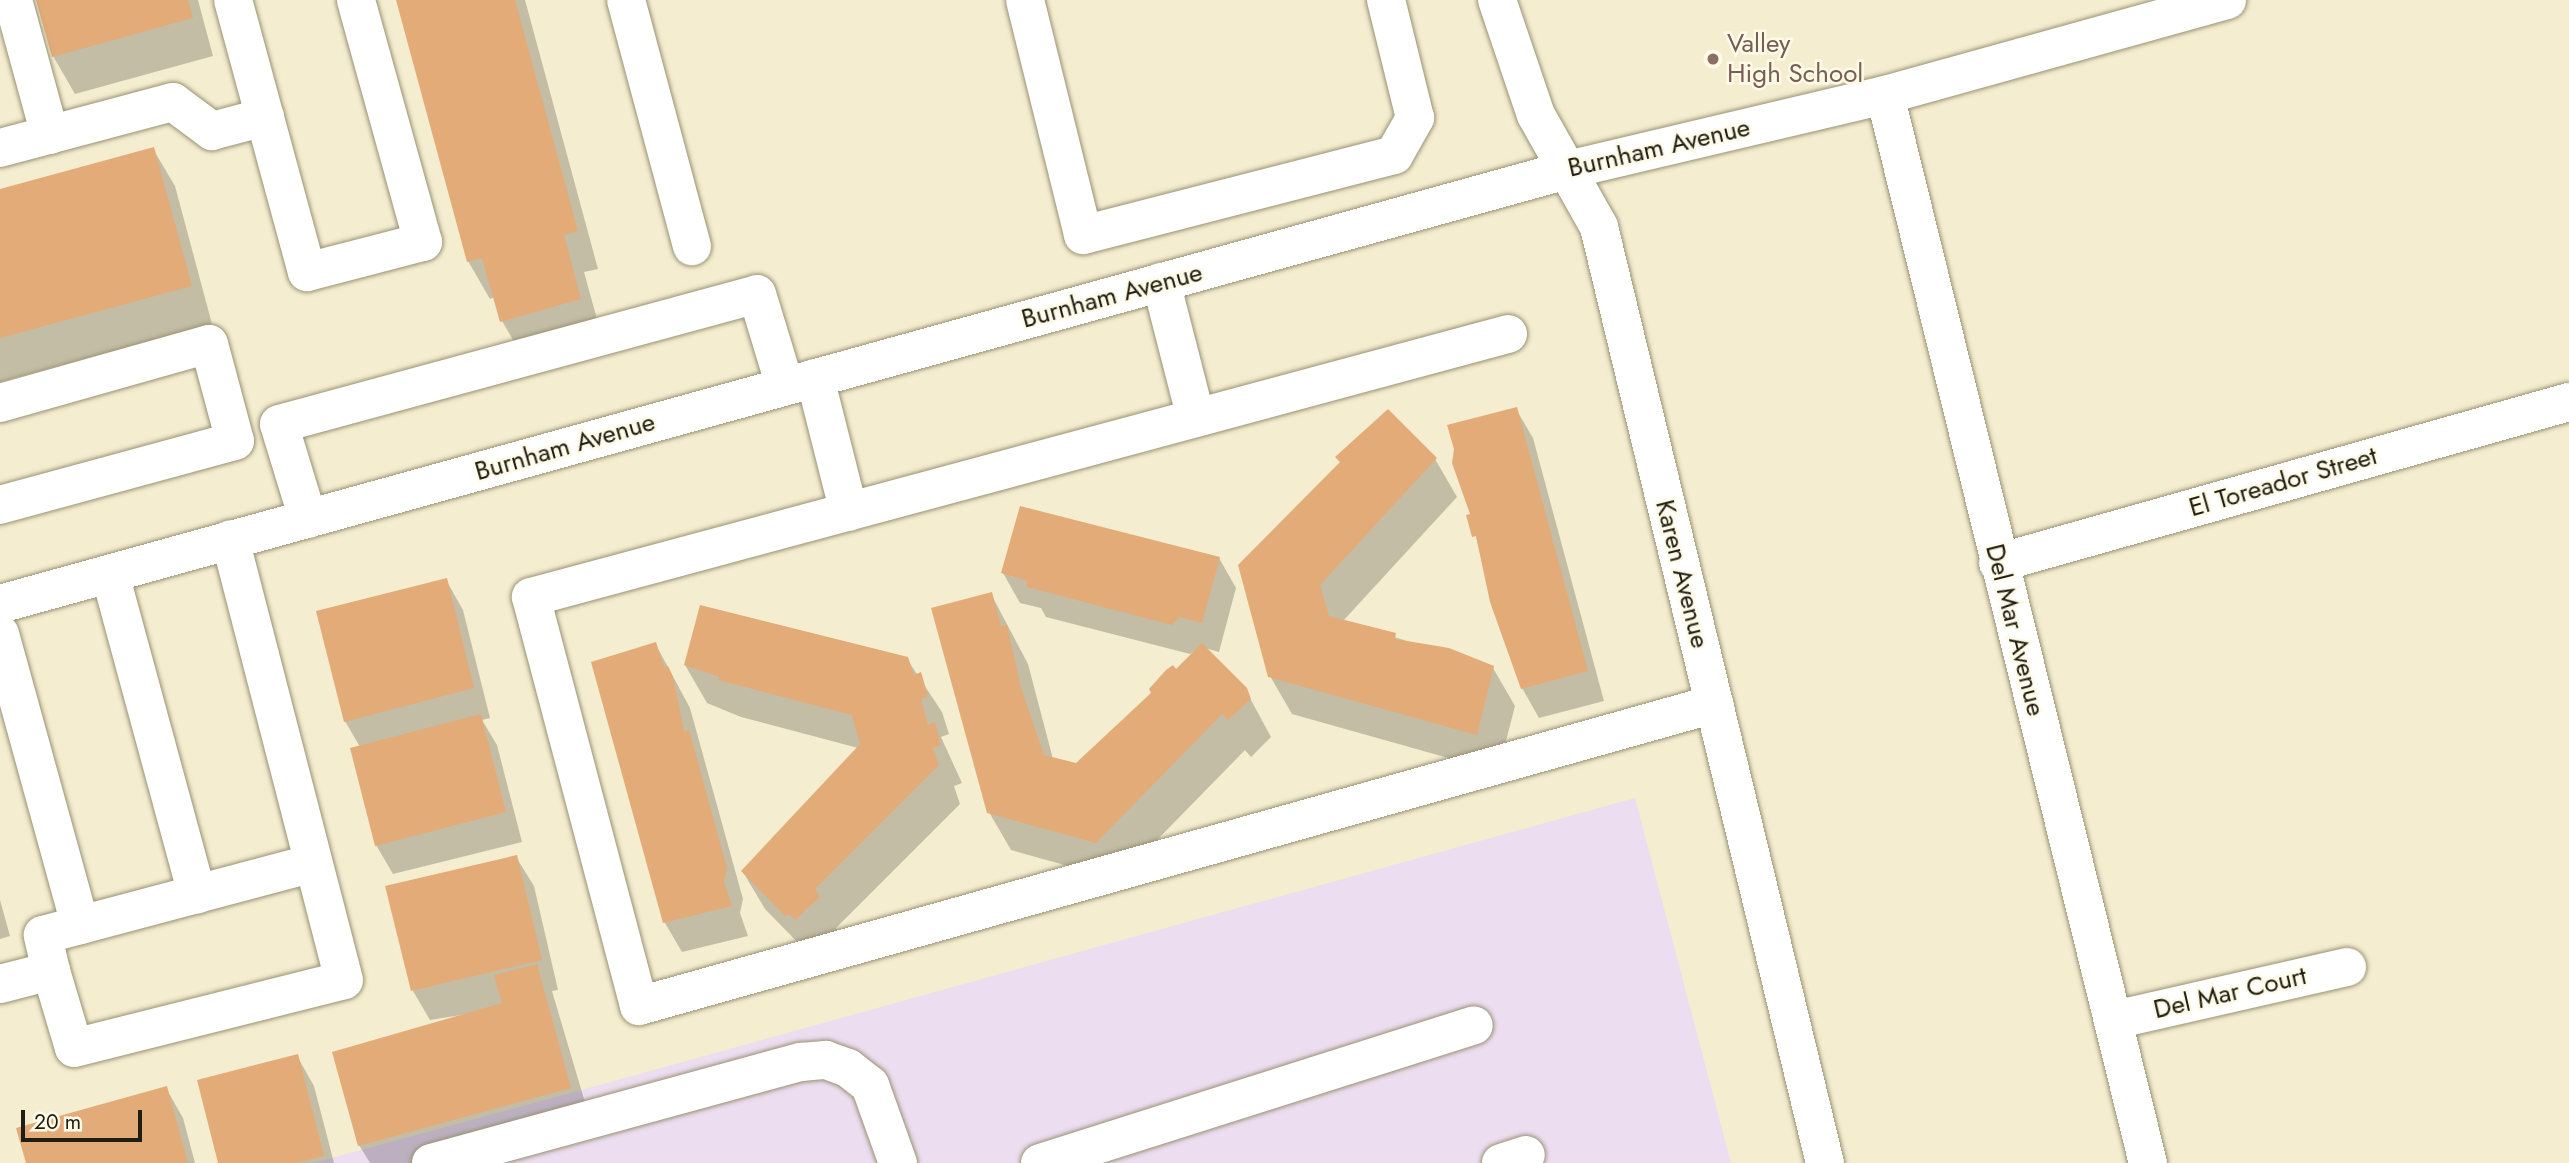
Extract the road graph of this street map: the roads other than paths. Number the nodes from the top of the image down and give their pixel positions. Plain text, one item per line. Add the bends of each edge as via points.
1 (13, 0) edge
2 (233, 0) edge
3 (356, 0) edge
4 (626, 0) edge
5 (1025, 0) edge
6 (1386, 0) edge
7 (1497, 0) edge
8 (2227, 0) edge
9 (1885, 95) junction
10 (265, 117) junction
11 (50, 135) junction
12 (0, 148) edge
13 (1567, 170) junction
14 (692, 246) dead end
15 (1161, 282) junction
16 (1508, 334) dead end
17 (800, 382) junction
18 (0, 402) edge
19 (2569, 402) edge
20 (1196, 418) junction
21 (0, 505) edge
22 (849, 512) junction
23 (308, 519) junction
24 (230, 540) junction
25 (1998, 562) junction
26 (110, 574) junction
27 (0, 604) edge
28 (0, 634) edge
29 (1714, 705) junction
30 (313, 863) junction
31 (197, 894) junction
32 (79, 925) junction
33 (2347, 967) dead end
34 (51, 971) junction
35 (0, 984) edge
36 (2114, 1020) junction
37 (1475, 1025) dead end
38 (1049, 1162) edge
39 (431, 1163) edge
40 (898, 1163) edge
41 (1825, 1163) edge
42 (2148, 1163) edge

1 - 11 street
2 - 10 street
3 - 10 street via 423,242 307,272
4 - 14 street
5 - 6 street via 1083,235 1394,155 1415,118
7 - 13 street, Karen Avenue via 1536,115
8 - 9 street, Burnham Avenue
9 - 13 street, Burnham Avenue
9 - 25 street, Del Mar Avenue
10 - 11 street via 212,131 173,102
11 - 12 street
13 - 15 street, Burnham Avenue
13 - 29 street, Karen Avenue via 1599,227
15 - 17 street, Burnham Avenue
15 - 20 street
16 - 20 street
17 - 22 street
17 - 23 street, Burnham Avenue
17 - 23 street via 757,294 292,420 279,424
18 - 21 street via 209,344 235,442
19 - 25 street, El Toreador Street
20 - 22 street
22 - 29 street via 531,597 639,1006
23 - 24 street, Burnham Avenue
24 - 26 street, Burnham Avenue
24 - 30 street
25 - 36 street, Del Mar Avenue
26 - 27 street, Burnham Avenue
26 - 31 street
28 - 32 street
29 - 41 street, Karen Avenue
30 - 31 street
30 - 34 street via 344,980 74,1048
31 - 32 street
32 - 34 street via 43,935
33 - 36 street, Del Mar Court
34 - 35 street
36 - 42 street, Del Mar Avenue
37 - 38 street
39 - 40 street via 801,1062 826,1060 848,1068 870,1085

